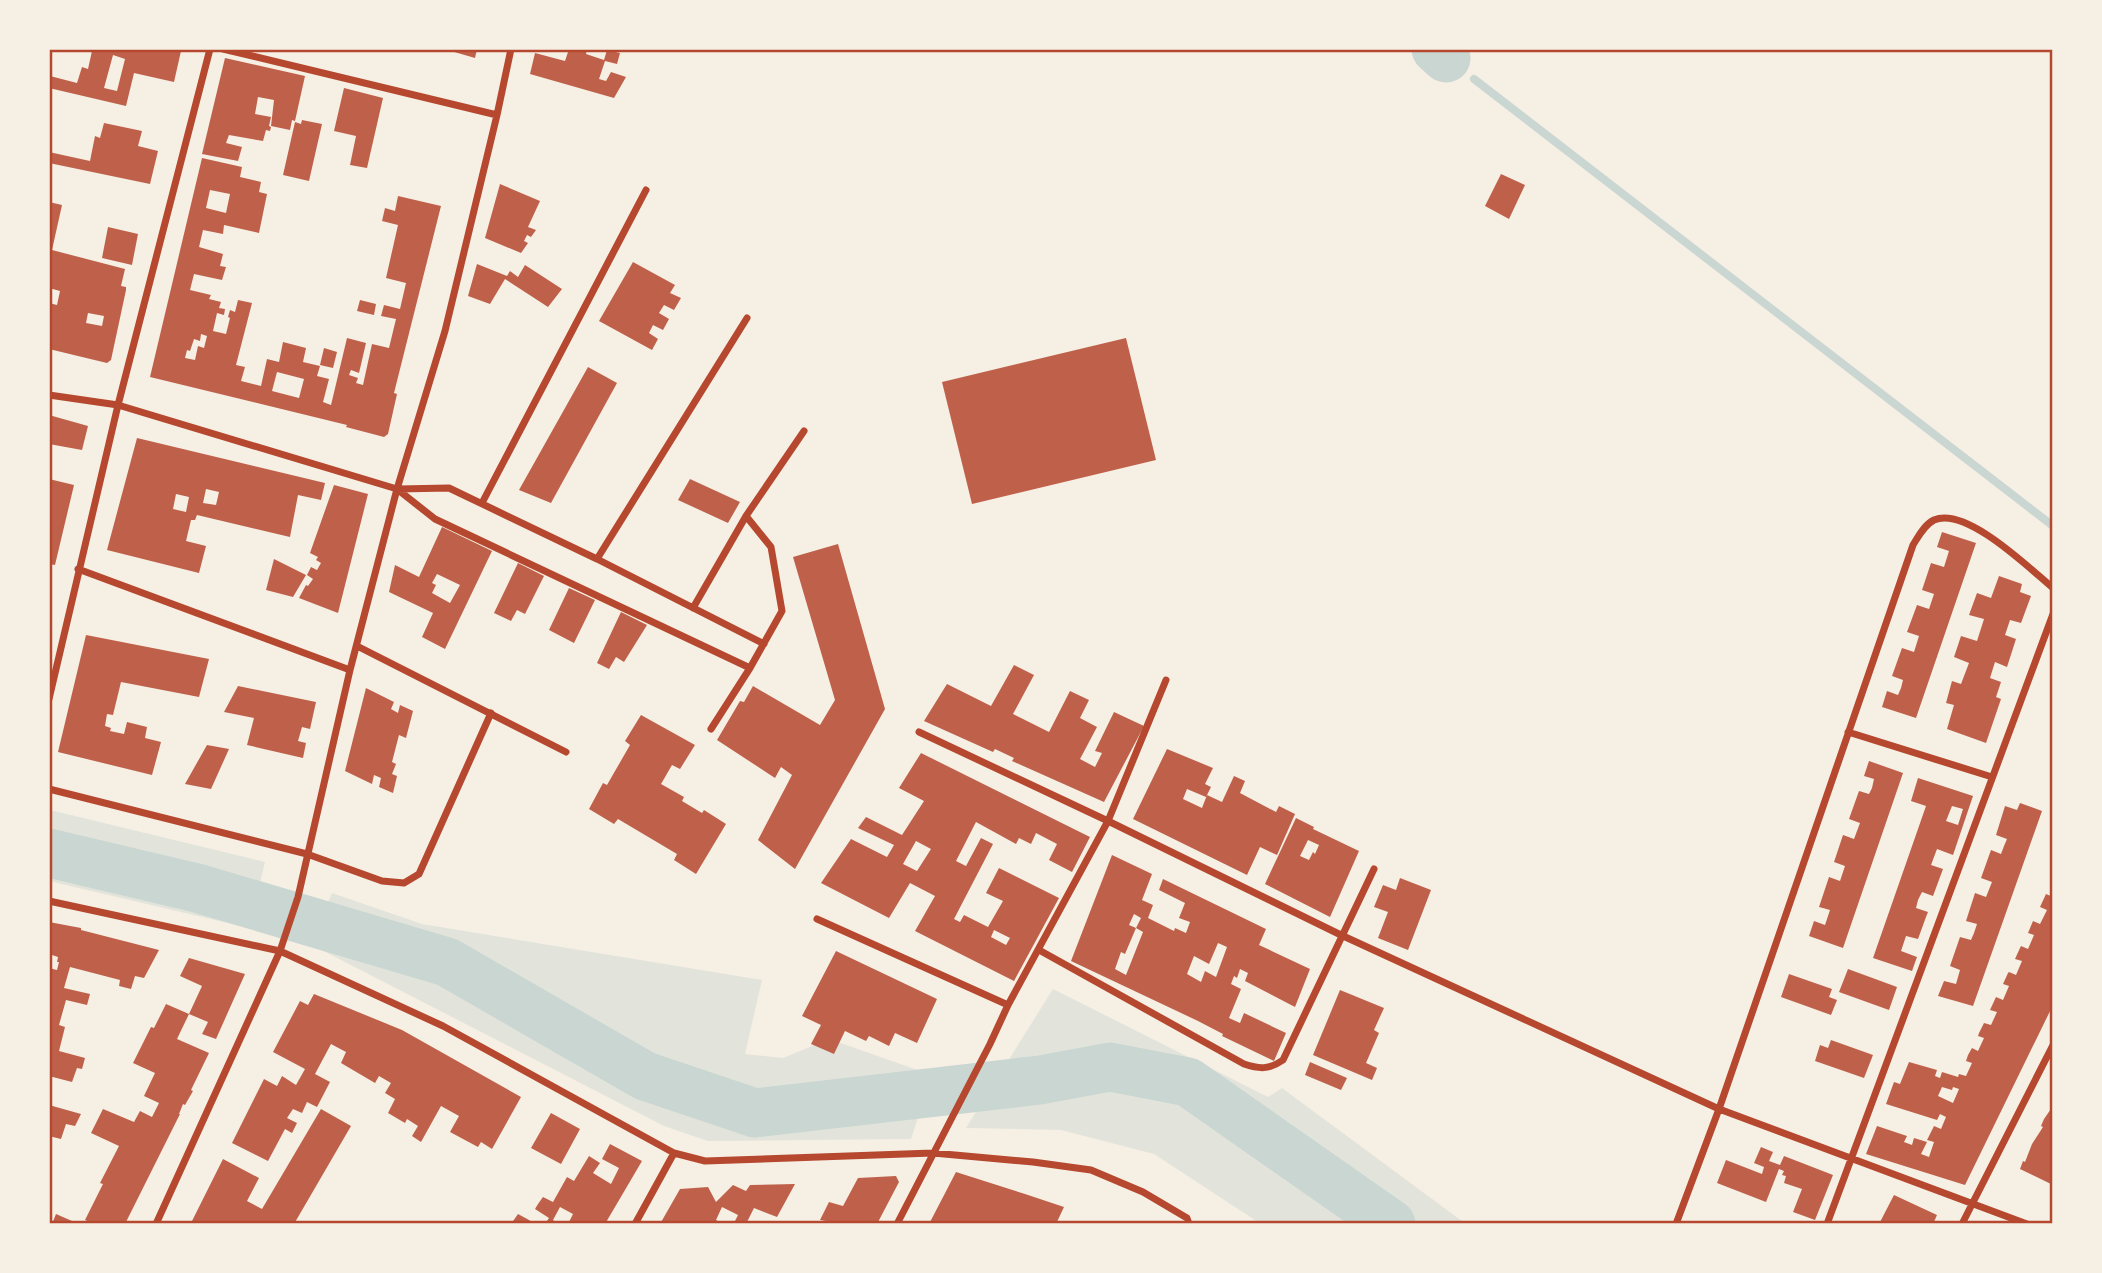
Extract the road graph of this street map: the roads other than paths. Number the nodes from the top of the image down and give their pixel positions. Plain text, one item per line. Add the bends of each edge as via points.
1 (210, 49) edge
2 (223, 49) edge
3 (511, 49) edge
4 (497, 115) junction
5 (646, 190) dead end
6 (747, 318) dead end
7 (49, 395) edge
8 (118, 405) junction
9 (804, 431) dead end
10 (397, 489) junction
11 (482, 503) junction
12 (746, 516) junction
13 (597, 559) junction
14 (78, 569) junction
15 (2053, 588) edge
16 (693, 608) junction
17 (2053, 614) edge
18 (764, 644) junction
19 (357, 646) junction
20 (750, 668) junction
21 (350, 670) junction
22 (1166, 680) dead end
23 (49, 699) edge
24 (491, 713) junction
25 (711, 729) dead end
26 (919, 732) dead end
27 (1848, 733) junction
28 (566, 752) dead end
29 (1992, 777) junction
30 (49, 789) edge
31 (1108, 821) junction
32 (307, 854) junction
33 (1374, 869) dead end
34 (49, 901) edge
35 (817, 919) dead end
36 (1342, 935) junction
37 (1040, 950) junction
38 (280, 951) junction
39 (1008, 1006) junction
40 (2053, 1045) edge
41 (1719, 1109) junction
42 (674, 1153) junction
43 (933, 1153) junction
44 (1850, 1158) junction
45 (1973, 1202) junction
46 (156, 1224) edge
47 (635, 1224) edge
48 (897, 1224) edge
49 (1189, 1224) edge
50 (1676, 1224) edge
51 (1827, 1224) edge
52 (1962, 1224) edge
53 (2027, 1224) edge

1 - 8 street
2 - 4 street
3 - 4 street
4 - 10 street via 445,331
5 - 11 street
6 - 13 street
7 - 8 street
8 - 10 street
8 - 14 street
9 - 12 street
10 - 11 street via 449,488
10 - 19 street
10 - 20 street via 435,519
11 - 13 street
12 - 16 street
12 - 18 street via 771,547 782,611
13 - 16 street
14 - 21 street
14 - 23 street
15 - 27 street via 1966,523 1950,518 1924,527 1913,545
16 - 18 street
17 - 29 street
18 - 20 street
19 - 21 street
19 - 24 street
20 - 25 street
21 - 32 street
22 - 31 street
24 - 28 street
24 - 32 street via 419,874 404,883 382,881
26 - 31 street
27 - 29 street
27 - 41 street
29 - 44 street
30 - 32 street
31 - 36 street
31 - 37 street
32 - 38 street
33 - 36 street
34 - 38 street
35 - 39 street
36 - 37 street via 1283,1060 1266,1068 1244,1063
36 - 41 street
37 - 39 street
38 - 42 street via 443,1026
38 - 46 street
39 - 43 street
40 - 45 street
41 - 44 street
41 - 50 street
42 - 43 street via 705,1161
42 - 47 street
43 - 48 street
43 - 49 street via 1091,1170 1143,1192 1187,1218
44 - 45 street
44 - 51 street
45 - 52 street
45 - 53 street

